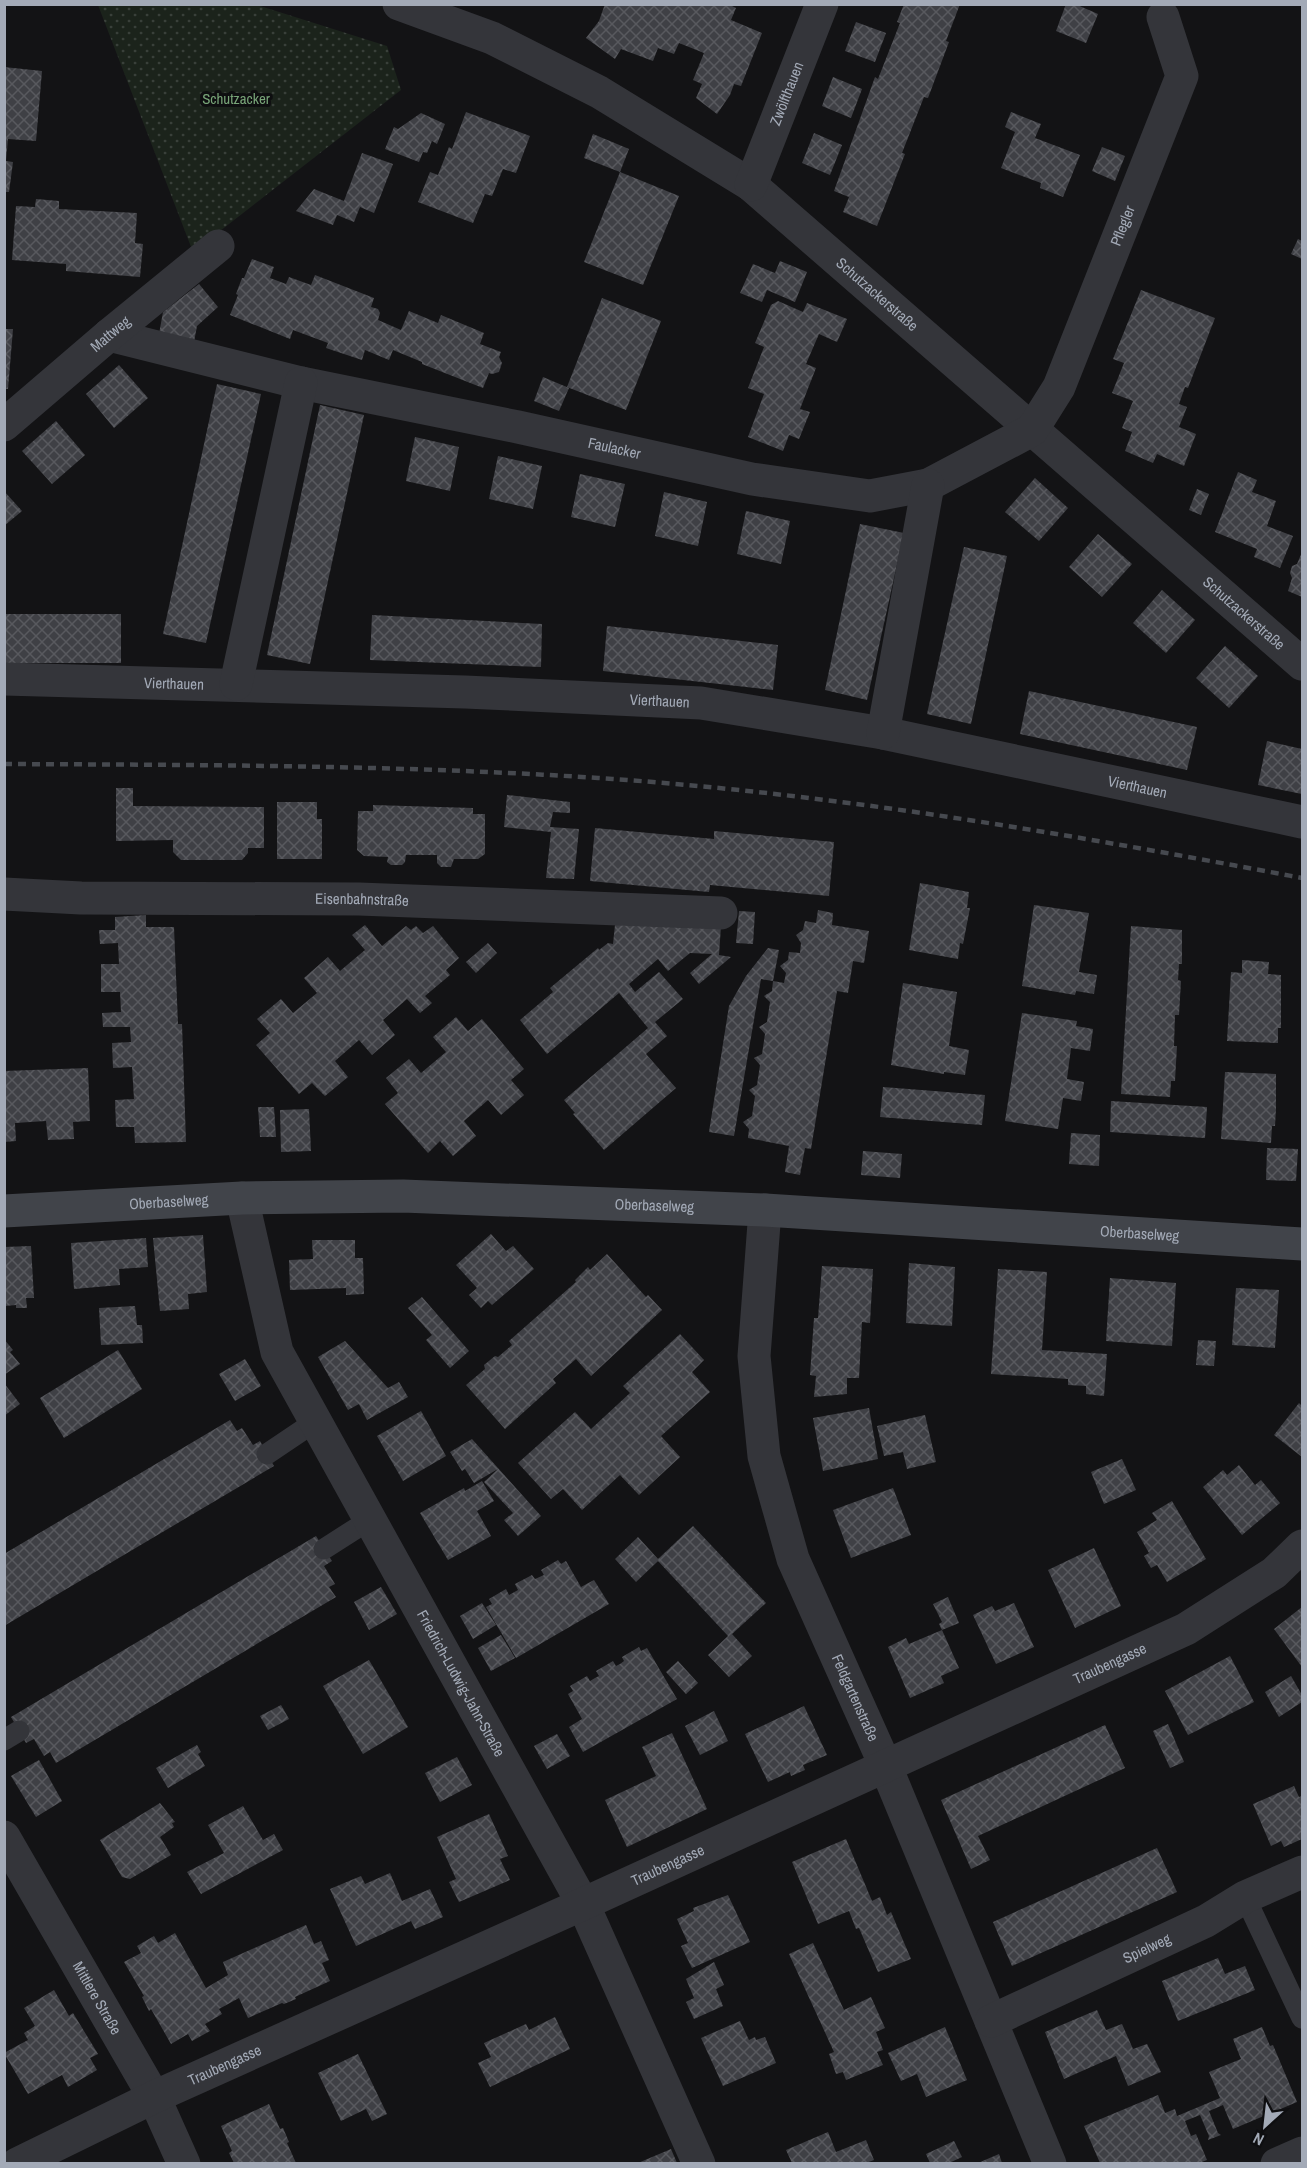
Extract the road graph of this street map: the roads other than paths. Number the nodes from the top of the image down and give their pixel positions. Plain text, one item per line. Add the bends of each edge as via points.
1 (399, 4) edge
2 (822, 4) edge
3 (442, 13) edge
4 (1163, 17) dead end
5 (751, 185) junction
6 (219, 246) dead end
7 (110, 335) junction
8 (301, 382) junction
9 (4, 425) edge
10 (1032, 430) junction
11 (928, 485) junction
12 (1302, 664) edge
13 (4, 679) edge
14 (236, 684) junction
15 (884, 733) junction
16 (1302, 822) edge
17 (4, 894) edge
18 (721, 913) dead end
19 (243, 1198) junction
20 (765, 1210) junction
21 (4, 1211) edge
22 (1302, 1244) edge
23 (316, 1421) junction
24 (267, 1454) dead end
25 (371, 1520) junction
26 (1302, 1546) edge
27 (324, 1549) dead end
28 (886, 1767) junction
29 (4, 1837) edge
30 (1302, 1872) edge
31 (1245, 1897) junction
32 (583, 1905) junction
33 (1302, 2018) edge
34 (991, 2021) junction
35 (154, 2097) junction
36 (1302, 2153) edge
37 (17, 2163) edge
38 (184, 2163) edge
39 (699, 2163) edge
40 (1050, 2163) edge
41 (1277, 2163) edge

1 - 3 street, Schutzackerstraße
2 - 5 street, Zwölfthauen
3 - 5 street, Schutzackerstraße via 600,92
4 - 10 street, Pflegler via 1182,76 1059,387
5 - 10 street, Schutzackerstraße
6 - 7 street, Mattweg
7 - 8 street, Faulacker
7 - 9 street, Mattweg
8 - 11 street, Faulacker via 752,479 870,496
8 - 14 street
10 - 11 street, Faulacker
10 - 12 street, Schutzackerstraße
11 - 15 street
13 - 14 street, Vierthauen
14 - 15 street, Vierthauen via 701,703
15 - 16 street, Vierthauen
17 - 18 street, Eisenbahnstraße via 92,898 358,898
19 - 20 street, Oberbaselweg via 403,1196
19 - 21 street, Oberbaselweg
19 - 23 street, Friedrich-Ludwig-Jahn-Straße via 278,1352
20 - 22 street, Oberbaselweg
20 - 28 street, Feldgartenstraße via 754,1356 764,1456 793,1559
23 - 24 lane
23 - 25 street, Friedrich-Ludwig-Jahn-Straße
25 - 27 lane
25 - 32 street, Friedrich-Ludwig-Jahn-Straße
26 - 28 street, Traubengasse via 1274,1573 1186,1629
28 - 32 street, Traubengasse
28 - 34 street, Feldgartenstraße
29 - 35 street, Mittlere Straße
30 - 31 street, Spielweg
31 - 33 lane
31 - 34 street, Spielweg via 1206,1921
32 - 35 street, Traubengasse
32 - 39 street, Friedrich-Ludwig-Jahn-Straße
34 - 40 street, Feldgartenstraße
35 - 37 street, Traubengasse
35 - 38 street, Mittlere Straße
36 - 41 street

